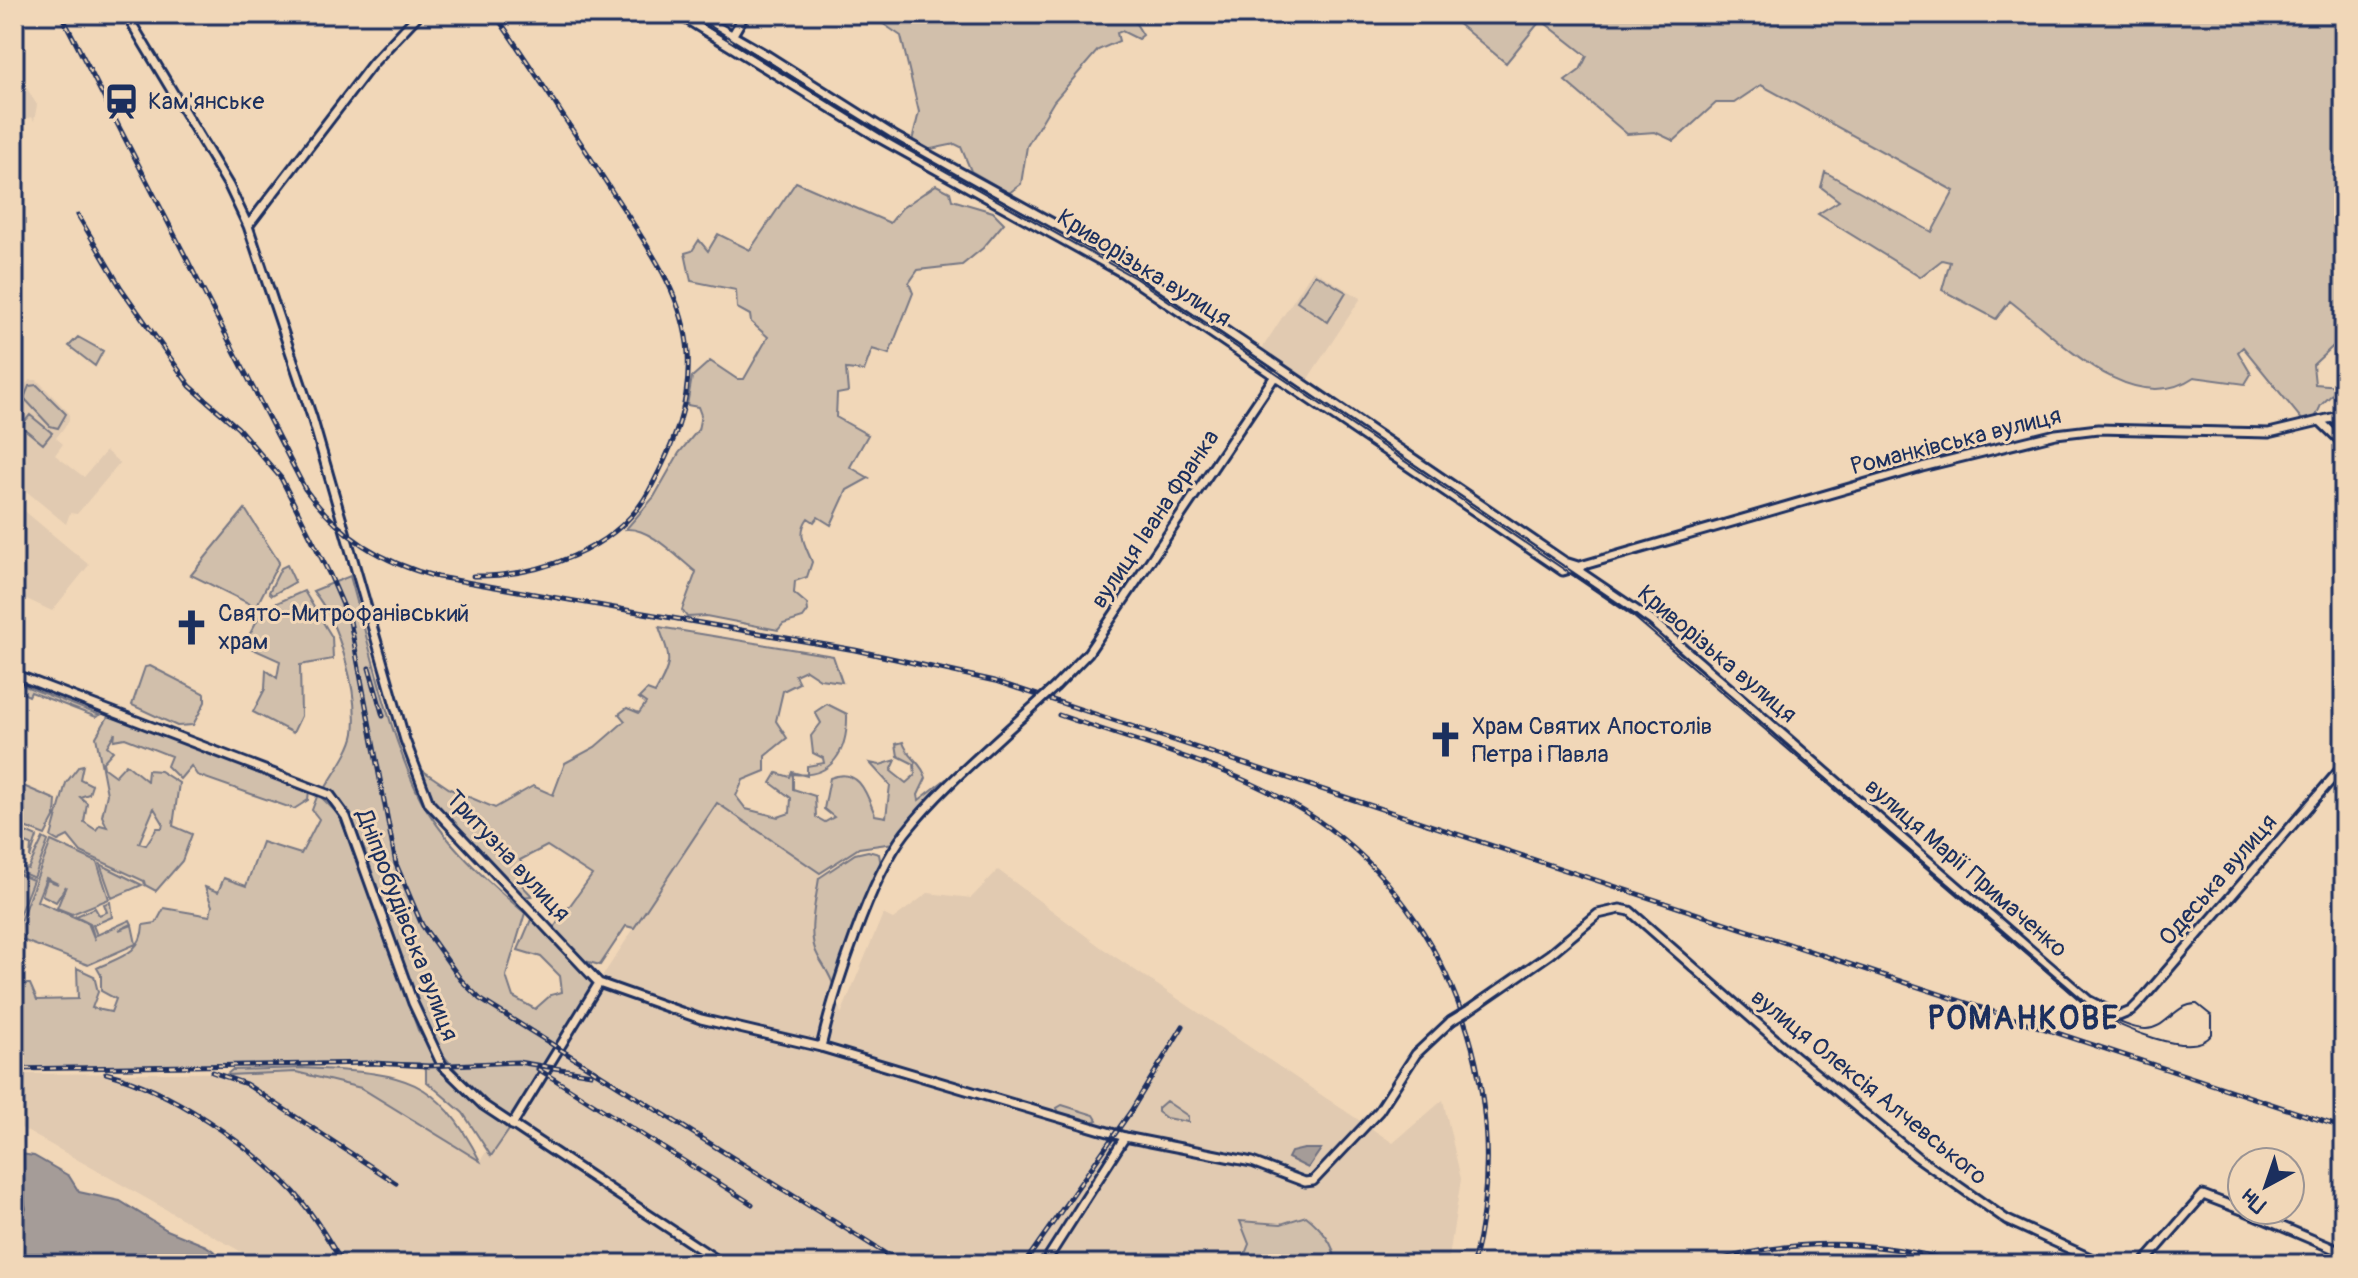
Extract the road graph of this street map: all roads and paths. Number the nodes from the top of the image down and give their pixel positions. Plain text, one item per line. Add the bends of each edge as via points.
1 (126, 14) edge
2 (419, 14) edge
3 (678, 14) edge
4 (695, 14) edge
5 (745, 14) edge
6 (732, 34) junction
7 (728, 43) junction
8 (248, 226) junction
9 (1281, 368) junction
10 (1275, 376) junction
11 (2344, 415) edge
12 (2320, 421) junction
13 (2344, 444) edge
14 (1587, 567) joint
15 (1574, 568) junction
16 (14, 674) edge
17 (1791, 743) joint
18 (2344, 765) edge
19 (599, 983) junction
20 (2119, 1016) joint
21 (1451, 1021) joint
22 (821, 1047) junction
23 (512, 1125) junction
24 (1125, 1137) junction
25 (2226, 1204) edge
26 (2280, 1226) edge
27 (2344, 1253) edge
28 (723, 1264) edge
29 (1044, 1264) edge
30 (2103, 1264) edge
31 (2143, 1264) edge

1 - 8 street, Тритузна вулиця
2 - 8 street via 373,63
3 - 7 street, Криворізька вулиця
4 - 6 street, Криворізька вулиця
5 - 6 street
6 - 7 street
6 - 9 street, Криворізька вулиця via 896,137 1129,265
7 - 10 street, Криворізька вулиця via 876,136 1123,273
8 - 19 street, Тритузна вулиця via 312,417 417,777 443,822
9 - 10 street, вулиця Івана Франка
9 - 15 street, Криворізька вулиця
10 - 15 street, Криворізька вулиця via 1559,569
10 - 22 street, вулиця Івана Франка, bridge via 1083,660 905,833 886,862
11 - 12 street, Романківська вулиця
12 - 13 street
12 - 14 street, Романківська вулиця via 2269,433 2098,429 2056,434 1909,470
14 - 15 street, Криворізька вулиця
15 - 17 street, Криворізька вулиця via 1652,621
16 - 23 street, Дніпробудівська вулиця via 330,795 346,817 413,1003 442,1065
17 - 20 street, вулиця Марії Примаченко via 2088,1000
18 - 20 street, Одеська вулиця via 2140,1002
19 - 22 street, Тритузна вулиця via 701,1019
19 - 23 street
21 - 24 street, Тритузна вулиця via 1416,1054 1379,1111 1313,1181 1252,1162
21 - 30 street, вулиця Олексія Алчевського, bridge via 1550,954 1598,914 1630,911 1917,1157 2007,1220
22 - 24 street, Тритузна вулиця
23 - 28 street, Дніпробудівська вулиця
24 - 29 street
25 - 31 street via 2203,1195
26 - 27 street

